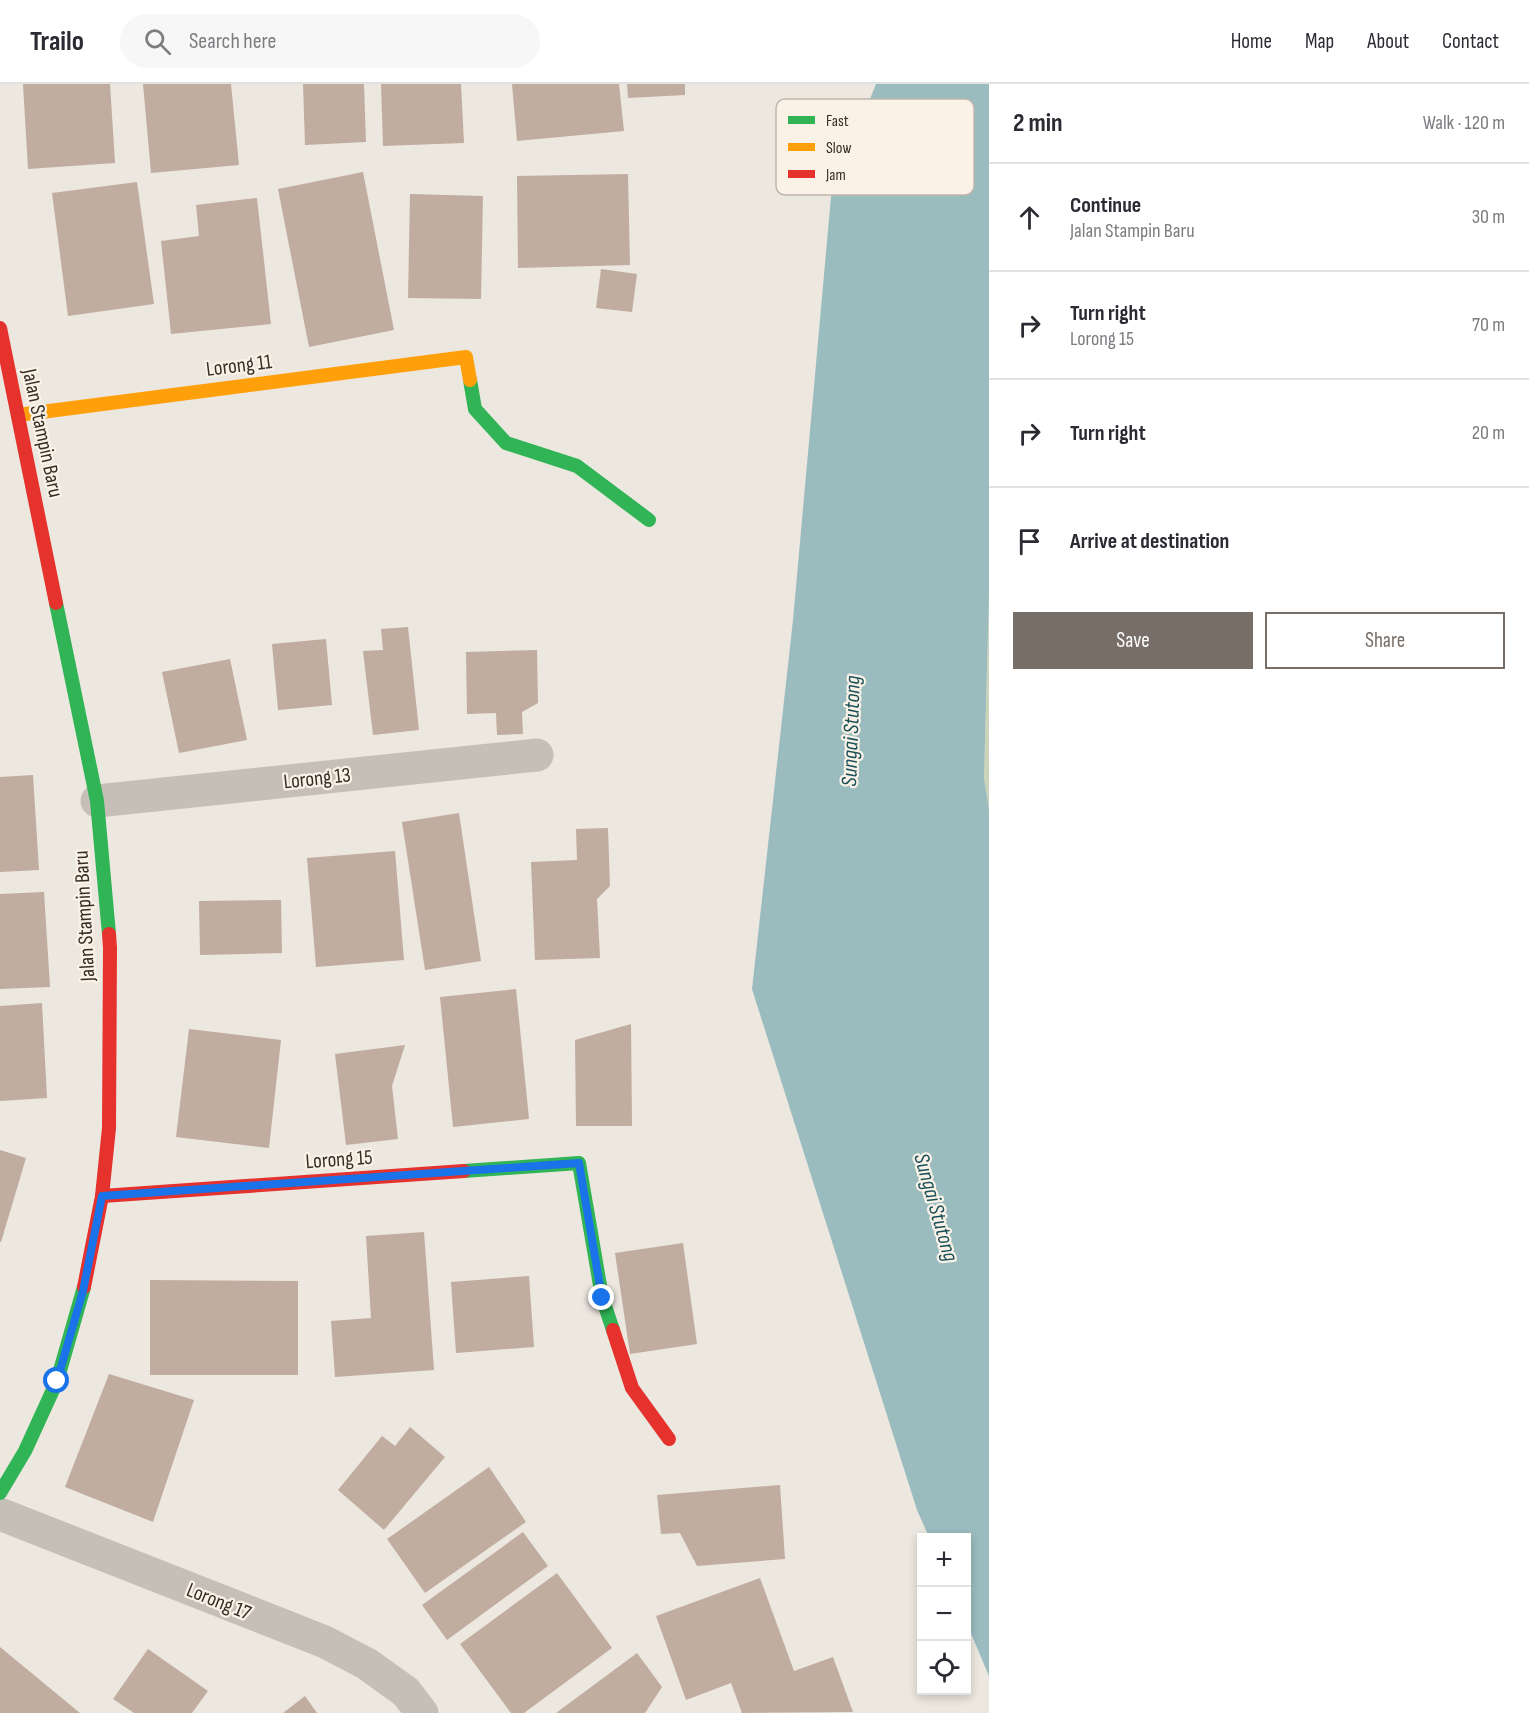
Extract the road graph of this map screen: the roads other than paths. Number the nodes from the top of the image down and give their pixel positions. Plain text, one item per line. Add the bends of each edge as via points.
1 (0, 328) edge
2 (18, 415) junction
3 (649, 520) dead end
4 (537, 755) dead end
5 (97, 801) junction
6 (102, 1196) junction
7 (669, 1439) dead end
8 (0, 1493) edge
9 (0, 1514) edge
10 (422, 1713) edge

1 - 2 street, Jalan Stampin Baru
2 - 3 street, Lorong 11 via 466,357 475,409 506,444 577,466
2 - 5 street, Jalan Stampin Baru
4 - 5 street, Lorong 13
5 - 6 street, Jalan Stampin Baru via 110,948 109,1128
6 - 7 street, Lorong 15 via 579,1163 602,1298 632,1388
6 - 8 street, Jalan Stampin Baru via 83,1291 57,1381 25,1452
9 - 10 street, Lorong 17 via 325,1642 367,1664 406,1692

